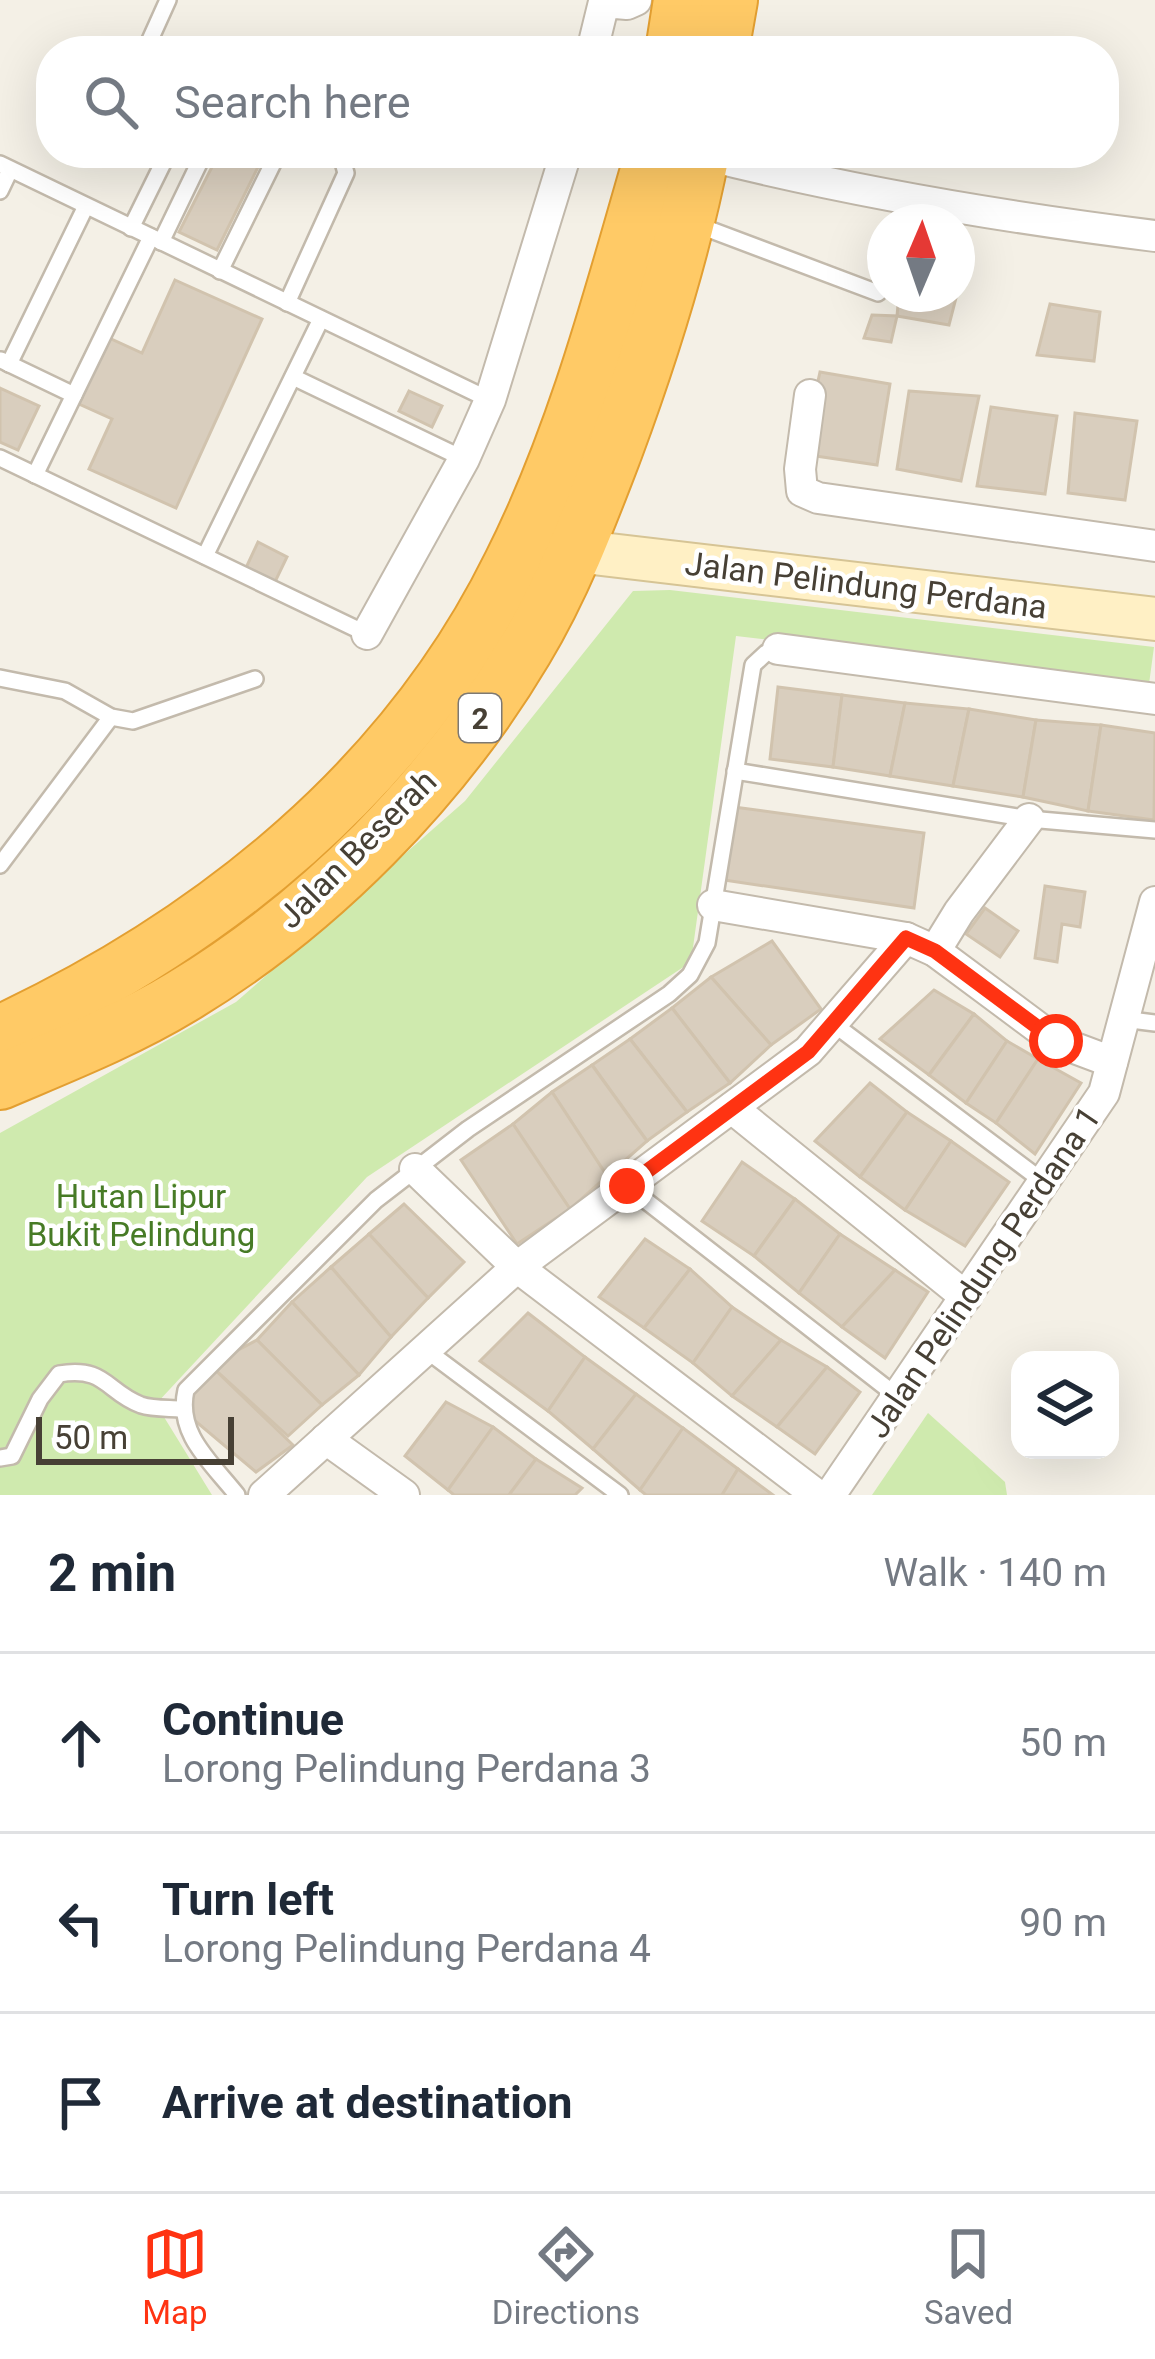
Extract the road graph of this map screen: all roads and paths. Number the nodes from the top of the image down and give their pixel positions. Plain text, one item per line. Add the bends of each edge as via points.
1 (168, 0) edge
2 (681, 0) edge
3 (730, 0) edge
4 (632, 2) edge
5 (152, 36) edge
6 (596, 36) edge
7 (653, 36) edge
8 (675, 36) edge
9 (724, 36) edge
10 (5, 167) edge
11 (161, 168) edge
12 (196, 168) edge
13 (271, 168) edge
14 (345, 168) edge
15 (561, 168) edge
16 (649, 168) edge
17 (699, 168) edge
18 (758, 168) edge
19 (0, 191) edge
20 (86, 206) junction
21 (689, 221) junction
22 (131, 228) junction
23 (1155, 236) edge
24 (156, 240) junction
25 (220, 271) junction
26 (867, 289) edge
27 (287, 303) junction
28 (321, 319) junction
29 (4, 362) edge
30 (293, 377) junction
31 (74, 395) junction
32 (810, 395) dead end
33 (490, 400) junction
34 (0, 458) edge
35 (464, 459) junction
36 (35, 475) junction
37 (1155, 546) edge
38 (576, 551) junction
39 (205, 556) junction
40 (1155, 620) edge
41 (367, 634) joint
42 (778, 649) joint
43 (0, 678) edge
44 (255, 679) dead end
45 (1155, 699) edge
46 (111, 717) junction
47 (735, 771) junction
48 (1029, 819) junction
49 (1155, 830) edge
50 (0, 865) edge
51 (1155, 902) edge
52 (712, 905) junction
53 (906, 938) junction
54 (935, 951) junction
55 (1123, 1018) junction
56 (1155, 1023) edge
57 (835, 1025) junction
58 (0, 1034) edge
59 (1112, 1062) junction
60 (0, 1082) edge
61 (732, 1108) junction
62 (415, 1168) junction
63 (1045, 1183) junction
64 (627, 1186) junction
65 (518, 1268) junction
66 (966, 1297) junction
67 (425, 1350) junction
68 (898, 1397) junction
69 (182, 1409) junction
70 (326, 1439) junction
71 (0, 1458) edge
72 (237, 1495) edge
73 (264, 1495) edge
74 (404, 1495) edge
75 (620, 1495) edge
76 (817, 1495) edge
77 (830, 1495) edge

1 - 5 lane
2 - 8 highway
3 - 9 highway
4 - 6 street via 604,2
4 - 7 street
10 - 19 lane
10 - 20 lane
11 - 22 lane
12 - 24 lane
13 - 25 lane
14 - 27 lane
15 - 33 street
16 - 58 highway, Jalan Beserah / 2 via 599,339 533,516 487,610 403,734 235,896 149,955
17 - 21 highway, Jalan Beserah / 2
18 - 23 street via 1016,219
20 - 22 lane
20 - 29 lane
21 - 26 lane
21 - 38 highway, Jalan Beserah / 2 via 649,359
22 - 24 lane
24 - 25 lane
24 - 31 lane
25 - 27 lane
27 - 28 lane
28 - 30 lane
28 - 33 lane
29 - 31 lane
30 - 35 lane
30 - 39 lane
31 - 36 lane
32 - 37 street via 802,491
33 - 35 street
34 - 36 lane
35 - 41 street
36 - 39 lane
38 - 40 street, Jalan Pelindung Perdana
38 - 60 highway, Jalan Beserah / 2 via 526,649 476,723 310,904 181,997
39 - 41 lane
42 - 45 street
42 - 47 lane via 753,664
43 - 46 lane via 65,691
44 - 46 lane via 133,721
46 - 50 lane
47 - 48 lane
47 - 52 lane
48 - 49 lane
48 - 54 street
51 - 55 street, Jalan Pelindung Perdana 1
52 - 53 street
52 - 62 lane via 707,944 690,975
53 - 54 street
53 - 57 street
54 - 59 street via 1056,1041
55 - 56 lane
55 - 59 street, Jalan Pelindung Perdana 1
57 - 61 street
57 - 63 lane
59 - 63 street, Jalan Pelindung Perdana 1 via 1104,1093
61 - 64 street
61 - 66 street
62 - 65 street
62 - 69 lane via 186,1390
63 - 66 street, Jalan Pelindung Perdana 1
64 - 65 street
64 - 68 lane
65 - 67 street
65 - 76 street
66 - 68 street, Jalan Pelindung Perdana 1
67 - 70 street
67 - 75 lane
68 - 77 street, Jalan Pelindung Perdana 1
69 - 71 lane via 145,1407 92,1375 59,1374 12,1456
69 - 72 lane via 184,1426
70 - 73 street
70 - 74 street

